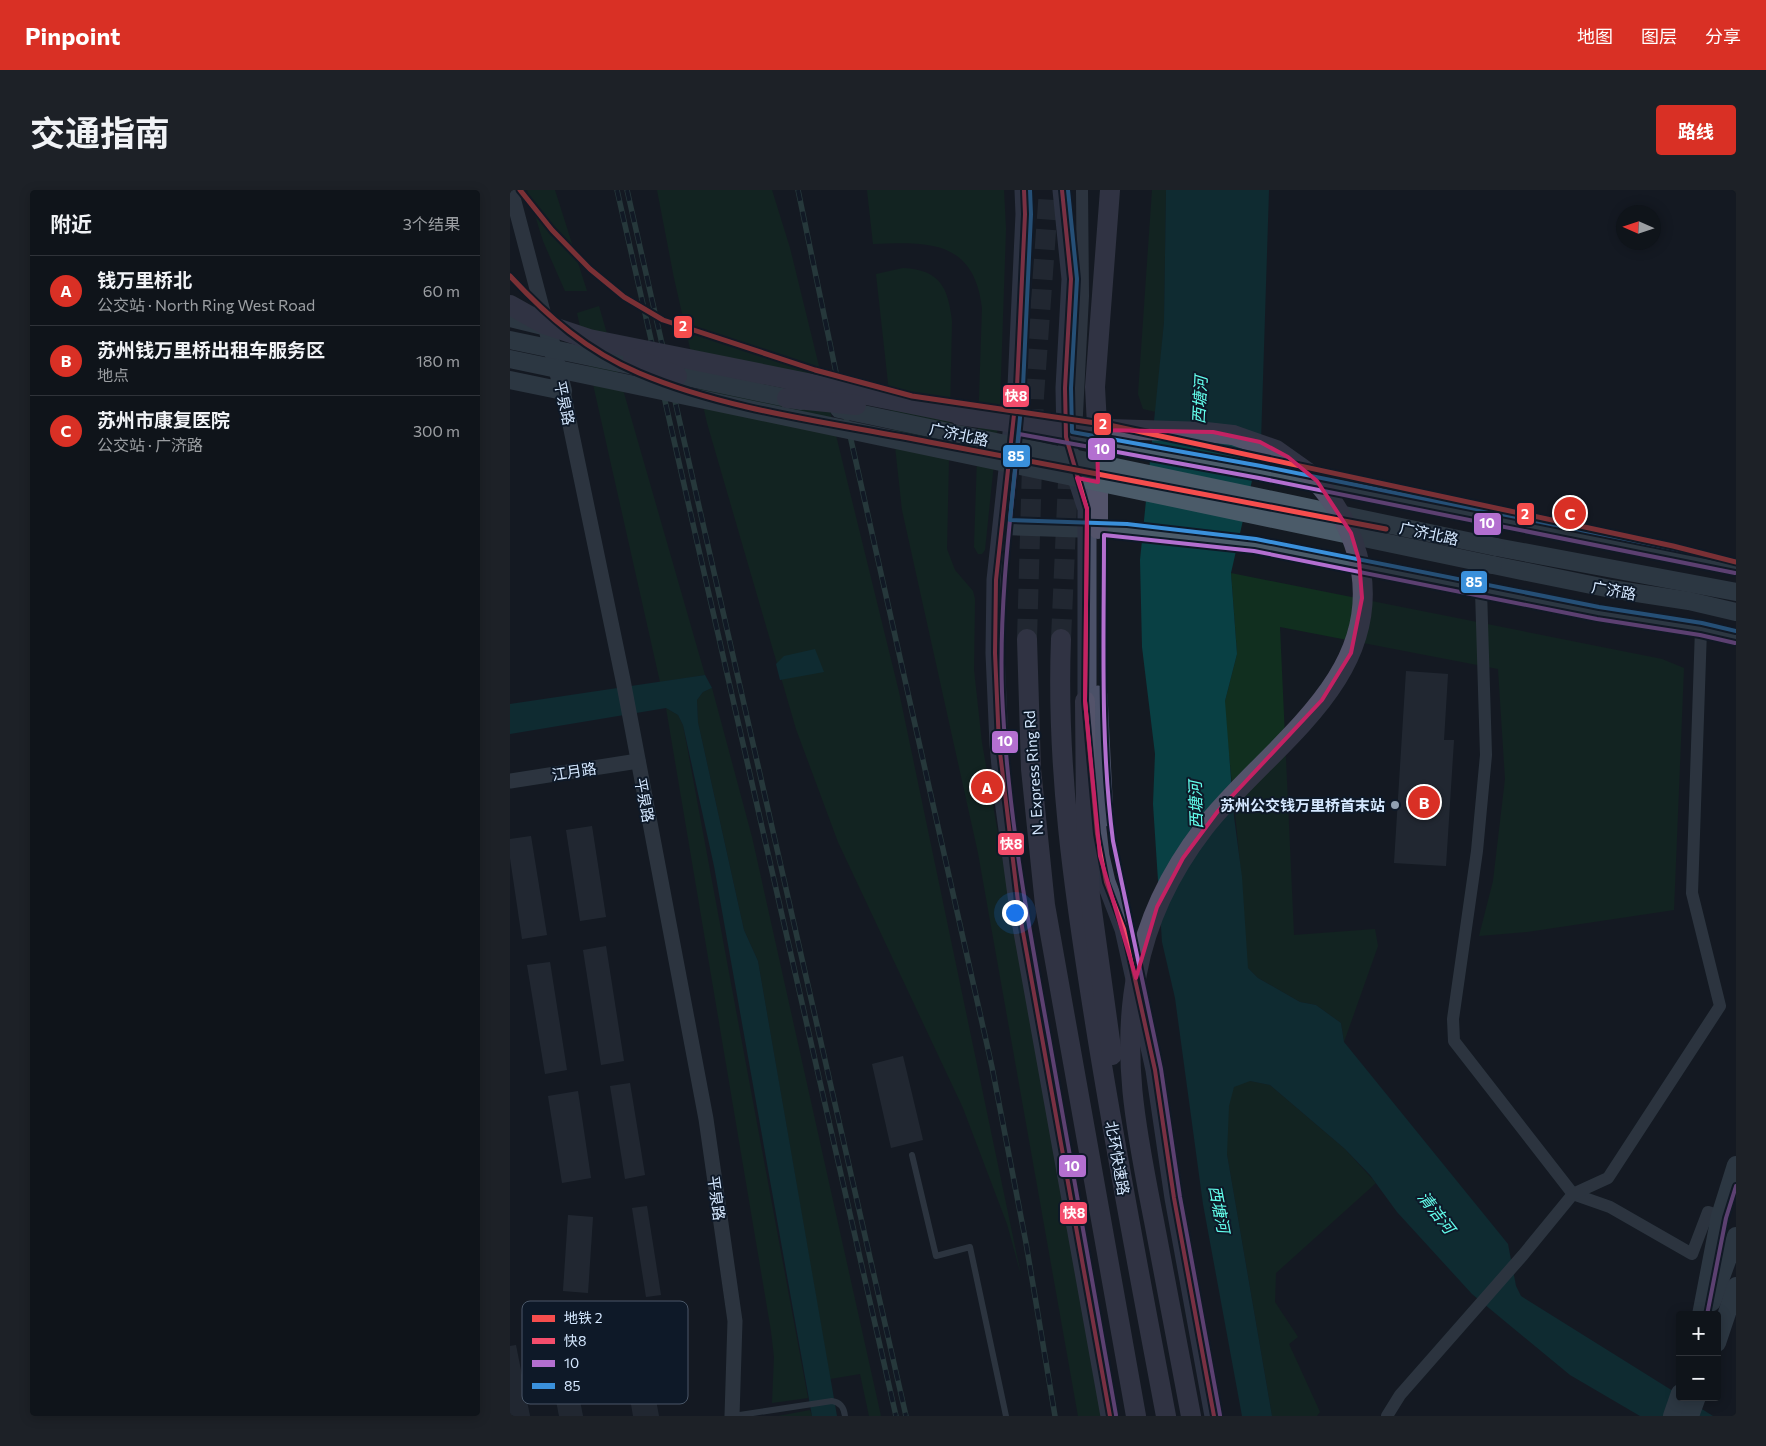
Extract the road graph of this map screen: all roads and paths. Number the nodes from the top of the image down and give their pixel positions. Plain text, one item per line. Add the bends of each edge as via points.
1 (511, 190) edge
2 (1024, 190) edge
3 (1062, 190) edge
4 (1082, 190) edge
5 (1110, 190) edge
6 (510, 305) edge
7 (510, 318) edge
8 (547, 327) junction
9 (589, 339) junction
10 (510, 340) edge
11 (510, 359) edge
12 (677, 376) junction
13 (510, 380) edge
14 (563, 391) junction
15 (787, 398) junction
16 (972, 416) junction
17 (1013, 427) junction
18 (1071, 438) junction
19 (1098, 444) junction
20 (1003, 526) junction
21 (1092, 529) junction
22 (1496, 547) joint
23 (1493, 565) joint
24 (1736, 567) edge
25 (1481, 590) junction
26 (1736, 592) edge
27 (1736, 612) edge
28 (1701, 629) junction
29 (1736, 637) edge
30 (1061, 639) tunnel mouth
31 (1027, 640) tunnel mouth
32 (1085, 700) junction
33 (638, 762) junction
34 (510, 781) edge
35 (1124, 929) junction
36 (912, 1155) dead end
37 (1736, 1165) edge
38 (1120, 1166) junction
39 (1573, 1194) junction
40 (1720, 1216) junction
41 (1736, 1236) edge
42 (1736, 1286) edge
43 (1736, 1308) edge
44 (1702, 1311) edge
45 (1709, 1311) edge
46 (1721, 1331) edge
47 (1721, 1340) edge
48 (1677, 1401) edge
49 (733, 1416) edge
50 (845, 1416) edge
51 (1006, 1416) edge
52 (1110, 1416) edge
53 (1136, 1416) edge
54 (1166, 1416) edge
55 (1191, 1416) edge
56 (1214, 1416) edge
57 (1387, 1416) edge
58 (1672, 1416) edge

1 - 8 street, 平泉路
2 - 17 main road
3 - 18 main road via 1071,279 1065,388
4 - 18 street via 1083,296
5 - 19 highway via 1095,386
6 - 9 highway, bridge via 544,324
7 - 8 main road
8 - 14 main road, 平泉路
9 - 12 highway, bridge
9 - 16 highway, bridge
10 - 12 main road, 广济北路, bridge
11 - 23 main road, 广济北路, bridge
12 - 15 main road, 广济北路, bridge
13 - 14 main road
14 - 33 street, 平泉路
15 - 16 highway, bridge
15 - 22 main road, 广济北路, bridge
16 - 55 highway, bridge via 1055,428 1213,432 1260,442 1299,465 1324,490 1348,527 1359,560 1361,615 1357,636 1342,670 1305,720 1218,811 1183,858 1157,907 1136,977 1129,1039 1132,1096
17 - 18 main road
17 - 20 main road
18 - 19 main road
18 - 21 main road via 1075,473
19 - 21 highway
19 - 24 main road via 1260,472
20 - 21 main road, 广济路
20 - 52 main road via 996,580 995,653 1004,800 1019,910
21 - 25 main road, 广济路 via 1130,530 1255,545
21 - 32 main road
21 - 35 main road via 1102,803
22 - 26 main road, 广济路
23 - 27 main road, 广济路
25 - 28 main road, 广济路
25 - 39 street via 1486,755 1477,851 1453,1019 1454,1041
28 - 29 main road, 广济路
28 - 39 street via 1692,893 1720,1006 1608,1178
30 - 38 highway, N. Express Ring Rd via 1060,703 1068,844
31 - 53 highway, N. Express Ring Rd via 1031,769 1045,905
32 - 35 main road via 1100,856
32 - 38 highway via 1090,896 1111,1037
33 - 34 street, 江月路
33 - 49 street, 平泉路 via 706,1119 735,1321
35 - 56 main road via 1155,1070 1174,1198
36 - 51 lane via 936,1256 970,1247
37 - 40 main road
38 - 54 highway, 北环快速路
39 - 40 street via 1610,1207 1692,1254 1708,1212
39 - 57 street via 1400,1395
40 - 44 main road
41 - 45 main road
42 - 46 main road
43 - 47 main road
48 - 58 main road
49 - 50 lane via 832,1401 837,1401

